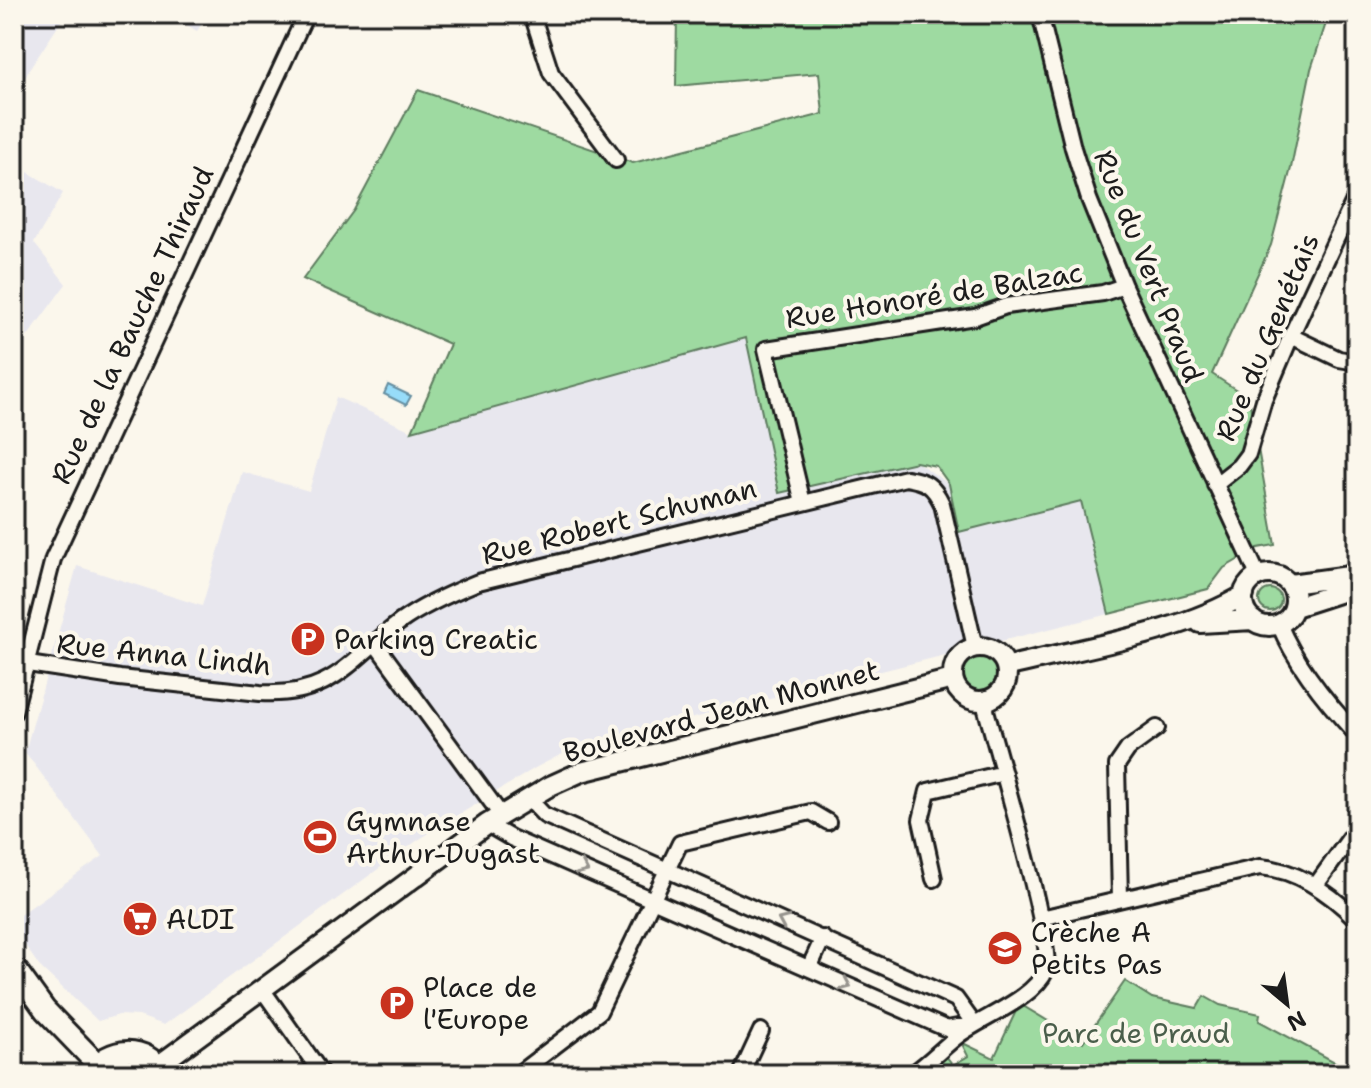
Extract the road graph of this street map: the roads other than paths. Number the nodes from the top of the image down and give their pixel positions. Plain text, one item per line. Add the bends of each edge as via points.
1 (306, 14) edge
2 (532, 14) edge
3 (1040, 14) edge
4 (616, 160) dead end
5 (1357, 194) edge
6 (1124, 286) junction
7 (1291, 336) junction
8 (1357, 362) edge
9 (1215, 485) junction
10 (803, 503) junction
11 (1262, 575) junction
12 (1357, 575) edge
13 (1290, 584) junction
14 (1357, 587) edge
15 (1244, 595) junction
16 (1295, 607) junction
17 (1253, 620) junction
18 (1181, 624) junction
19 (1279, 624) junction
20 (375, 643) junction
21 (975, 647) junction
22 (28, 664) junction
23 (1006, 667) junction
24 (953, 679) junction
25 (987, 700) junction
26 (14, 712) edge
27 (1157, 728) dead end
28 (1357, 735) edge
29 (1004, 773) junction
30 (528, 798) junction
31 (494, 820) junction
32 (828, 822) dead end
33 (1357, 828) edge
34 (668, 870) junction
35 (934, 879) dead end
36 (1316, 885) junction
37 (1120, 899) junction
38 (654, 901) junction
39 (1041, 918) junction
40 (1357, 920) edge
41 (823, 938) junction
42 (14, 967) edge
43 (809, 968) junction
44 (262, 989) junction
45 (974, 1024) junction
46 (761, 1031) dead end
47 (93, 1069) edge
48 (162, 1070) edge
49 (920, 1072) edge
50 (322, 1074) edge
51 (518, 1074) edge
52 (741, 1074) edge

1 - 22 street, Rue de la Bauche Thiraud via 53,559
2 - 4 street via 551,73
3 - 6 street, Rue du Vert Praud via 1073,148
5 - 7 street, Rue du Genétais
6 - 9 street, Rue du Vert Praud
6 - 10 street, Rue Honoré de Balzac via 1006,306 975,317 766,349
7 - 8 street
7 - 9 street, Rue du Genétais via 1248,454
9 - 11 street
10 - 20 street, Rue Robert Schuman via 478,582 423,607
10 - 21 street, Rue Robert Schuman via 906,478 924,480 934,488
11 - 13 street via 1276,575
11 - 15 street via 1251,581
12 - 13 street
13 - 16 street
14 - 16 street
15 - 17 street
15 - 18 street
16 - 19 street
17 - 18 street
17 - 19 street
18 - 23 street
19 - 28 street via 1325,698
20 - 22 street, Rue Anna Lindh via 324,683 280,694
20 - 31 street
21 - 23 street via 994,651
21 - 24 street via 957,659
22 - 26 street, Rue de la Bauche Thiraud
23 - 25 street via 1003,688
24 - 25 street via 968,699
24 - 30 street, Boulevard Jean Monnet via 581,772
25 - 29 street
27 - 37 street via 1128,749 1117,765
29 - 35 street via 928,791 921,820
29 - 39 street
30 - 31 street, Boulevard Jean Monnet
30 - 34 street via 544,815
31 -> 38 street via 511,838
31 - 44 street, Boulevard Jean Monnet
32 - 34 street via 811,812 680,843
33 - 36 street
34 - 38 street
41 -> 34 street
36 - 37 street via 1254,867
36 - 40 street
37 - 39 street
38 - 43 street
38 - 51 street via 599,1012
39 - 45 street via 1047,969 1033,988
41 - 43 street
41 - 45 street via 956,999
42 - 47 main road
43 -> 45 street via 947,1029
44 - 48 street, Boulevard Jean Monnet
44 - 50 street
45 - 49 street
46 - 52 street
47 - 48 main road via 106,1057 128,1051 150,1058

